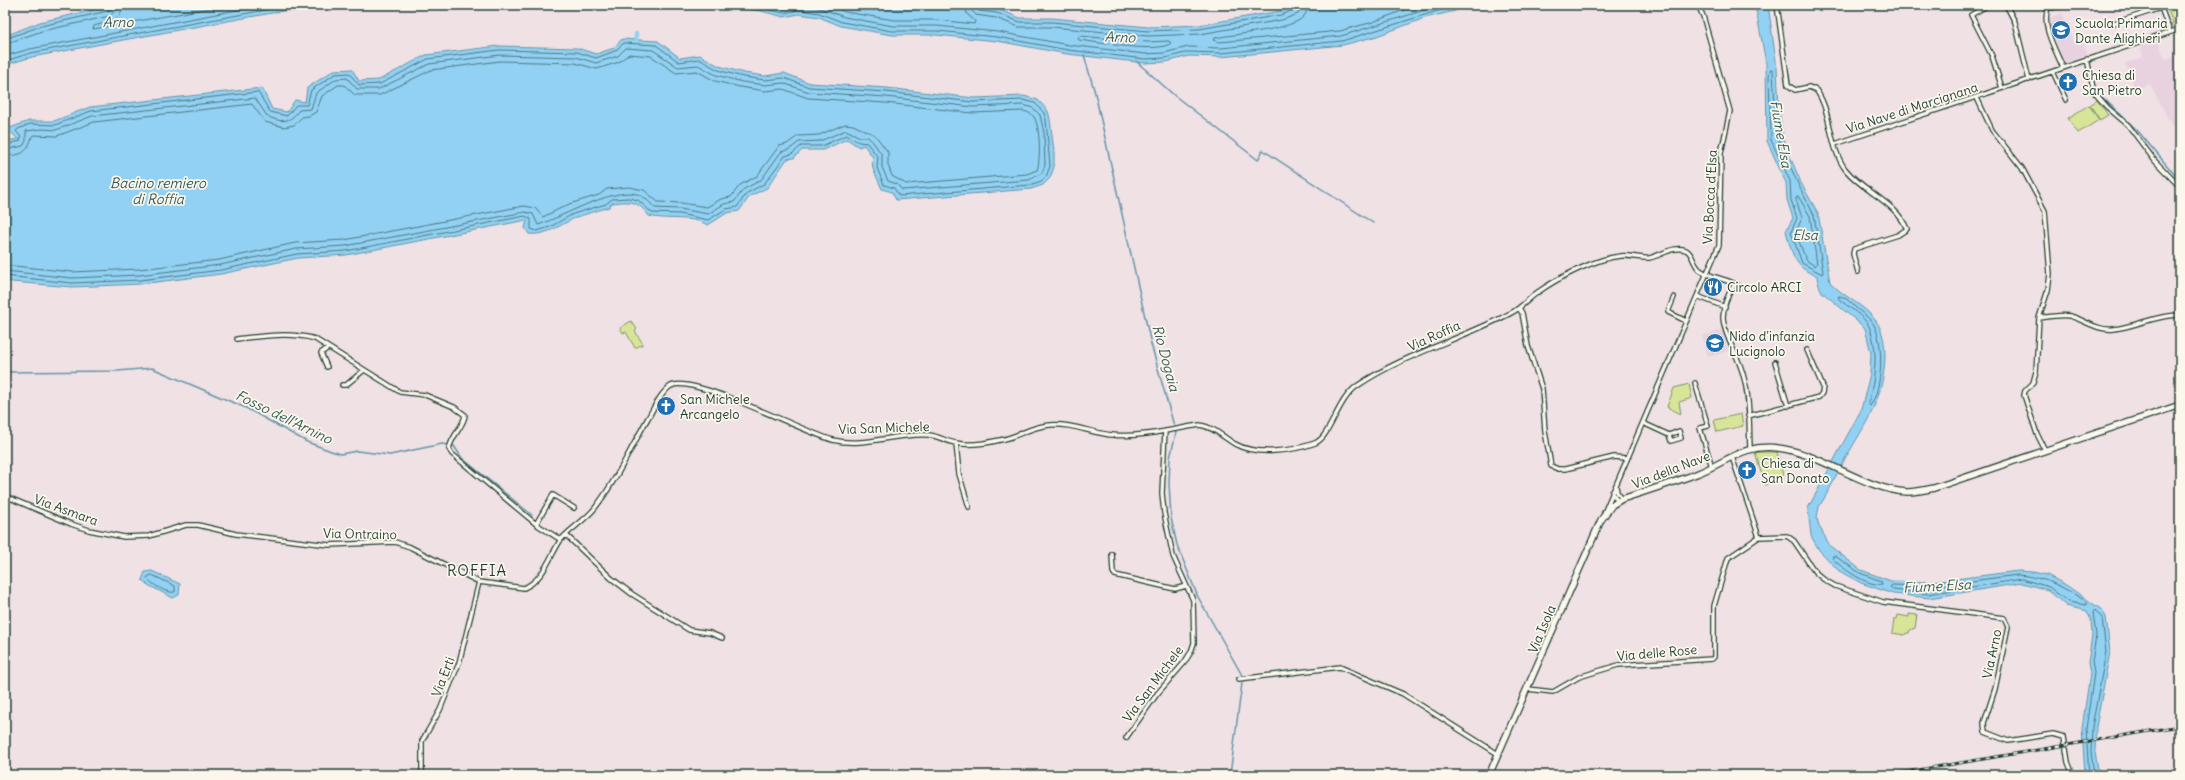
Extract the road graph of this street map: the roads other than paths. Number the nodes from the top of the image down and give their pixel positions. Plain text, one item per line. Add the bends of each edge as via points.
1 (1683, 5) edge
2 (1698, 5) edge
3 (1777, 5) edge
4 (1988, 5) edge
5 (2006, 5) edge
6 (2073, 5) edge
7 (2161, 6) edge
8 (1677, 7) dead end
9 (2048, 7) edge
10 (2111, 24) dead end
11 (2180, 29) edge
12 (2170, 32) junction
13 (2086, 59) junction
14 (2062, 68) junction
15 (2053, 72) junction
16 (2029, 80) junction
17 (2002, 88) junction
18 (1978, 98) junction
19 (2066, 100) dead end
20 (1835, 144) junction
21 (2180, 187) edge
22 (1858, 272) dead end
23 (1707, 274) junction
24 (1735, 284) junction
25 (1740, 287) dead end
26 (1696, 296) junction
27 (1674, 297) dead end
28 (1725, 307) junction
29 (1519, 308) junction
30 (2180, 315) edge
31 (2039, 318) junction
32 (1686, 321) junction
33 (237, 340) dead end
34 (328, 348) junction
35 (1807, 350) dead end
36 (1775, 362) dead end
37 (327, 367) dead end
38 (363, 371) junction
39 (677, 384) joint
40 (1695, 384) dead end
41 (342, 385) dead end
42 (2180, 405) edge
43 (1788, 406) junction
44 (1748, 416) junction
45 (1643, 423) junction
46 (1171, 430) joint
47 (1165, 431) junction
48 (1669, 435) dead end
49 (956, 443) junction
50 (1750, 448) junction
51 (2045, 450) junction
52 (1732, 457) junction
53 (1627, 458) junction
54 (1712, 467) junction
55 (1616, 485) junction
56 (1612, 492) junction
57 (5, 496) edge
58 (1620, 501) junction
59 (969, 507) dead end
60 (574, 508) dead end
61 (1601, 520) junction
62 (536, 524) junction
63 (168, 529) joint
64 (566, 535) junction
65 (1759, 537) junction
66 (561, 540) junction
67 (1112, 554) dead end
68 (480, 582) junction
69 (1186, 586) junction
70 (722, 638) dead end
71 (1239, 679) dead end
72 (1528, 689) junction
73 (1126, 738) dead end
74 (2065, 743) dead end
75 (2066, 749) dead end
76 (1499, 755) junction
77 (1489, 774) edge
78 (422, 775) edge
79 (2073, 775) edge

1 - 8 street
2 - 23 street, Via Bocca d'Elsa via 1730,111 1721,153 1719,245
3 - 20 street via 1788,85 1795,90 1809,87 1816,90
4 - 17 street via 1971,15 1992,56
5 - 16 street via 2015,22
6 - 9 street
7 - 10 street
7 - 12 street
9 - 14 street via 2045,20 2047,32
11 - 12 street, Via Nave di Marcignana
12 - 13 street, Via Nave di Marcignana
13 - 14 street, Via Nave di Marcignana
13 - 21 street via 2094,92 2128,125 2155,161
14 - 15 street, Via Nave di Marcignana
15 - 16 street, Via Nave di Marcignana
15 - 19 street
16 - 17 street, Via Nave di Marcignana
17 - 18 street, Via Nave di Marcignana
18 - 20 street, Via Nave di Marcignana
18 - 31 street via 1992,130 2022,168 2045,211 2050,274
20 - 22 street, Via Nave di Marcignana via 1846,170 1899,213 1908,229 1898,235 1854,249
23 - 24 street
23 - 26 street, Via Isola
23 - 29 street, Via Roffia via 1694,264 1690,253 1685,250 1671,250 1649,258 1620,256 1581,269 1545,287
24 - 25 street
24 - 28 street
26 - 28 street
26 - 32 street, Via Isola
27 - 32 street via 1668,312
28 - 44 street via 1723,317 1726,334 1744,374
29 - 46 street, Via Roffia via 1393,365 1356,387 1342,400 1328,431 1316,443 1272,451 1247,450 1208,426
29 - 53 street via 1529,351 1542,389 1551,466 1558,470 1614,457
30 - 31 street via 2164,315 2115,329 2094,326 2066,315
31 - 51 street via 2036,372 2033,383 2024,395
32 - 45 street, Via Isola
33 - 34 street via 304,336 315,339
34 - 37 street via 321,353
34 - 38 street
35 - 43 street via 1823,387 1822,393 1819,397
36 - 43 street
38 - 41 street via 346,385
38 - 62 street via 400,392 425,396 461,411 465,415 464,422 451,439 448,449
39 - 49 street, Via San Michele via 726,396 813,434 836,441 858,442 930,435
39 - 64 street, Via Ontraino via 671,386 659,399 623,465 595,508
40 - 54 street via 1708,426 1700,428
42 - 51 street, Via della Nave
43 - 44 street
44 - 50 street
45 - 48 street
45 - 53 street, Via Isola
46 - 47 street, Via San Michele
47 - 49 street, Via San Michele via 1119,436 1066,424 1046,425 1030,428 1000,440
47 - 69 street, Via San Michele via 1162,493 1164,513 1169,545
49 - 59 street via 959,474
50 - 51 street, Via della Nave via 1779,448 1900,491 1934,488
50 - 52 street, Via della Nave
52 - 54 street, Via della Nave
52 - 65 street
53 - 55 street, Via Isola
54 - 58 street, Via della Nave
55 - 56 street, Via Isola
55 - 58 street
56 - 58 street
56 - 61 street, Via Isola
57 - 63 street, Via Asmara via 64,522 100,533 141,538
58 - 61 street, Via della Nave via 1608,509
60 - 62 street via 554,495
61 - 72 street, Via Isola
62 - 66 street
63 - 68 street, Via Ontraino via 198,525 236,534 329,545 395,542
64 - 66 street, Via Ontraino
64 - 70 street via 611,578 632,594 689,630 706,632
65 - 72 street, Via delle Rose via 1728,558 1714,606 1716,650 1712,660 1618,665 1579,677 1553,692
65 - 74 street, Via Arno via 1787,536 1794,541 1815,572 1823,579 1835,586 1883,602 2004,618 2008,627 1995,689 1984,723 1985,732 2008,741 2057,734 2064,737
66 - 68 street, Via Ontraino via 550,561 530,586 519,588
67 - 69 street via 1115,575 1179,590
68 - 78 street, Via Erti via 459,663 440,710 422,741
69 - 73 street, Via San Michele via 1193,600 1194,635 1191,652
71 - 76 street via 1340,667 1403,694
72 - 76 street, Via Isola
75 - 79 street
76 - 77 street, Via Isola

